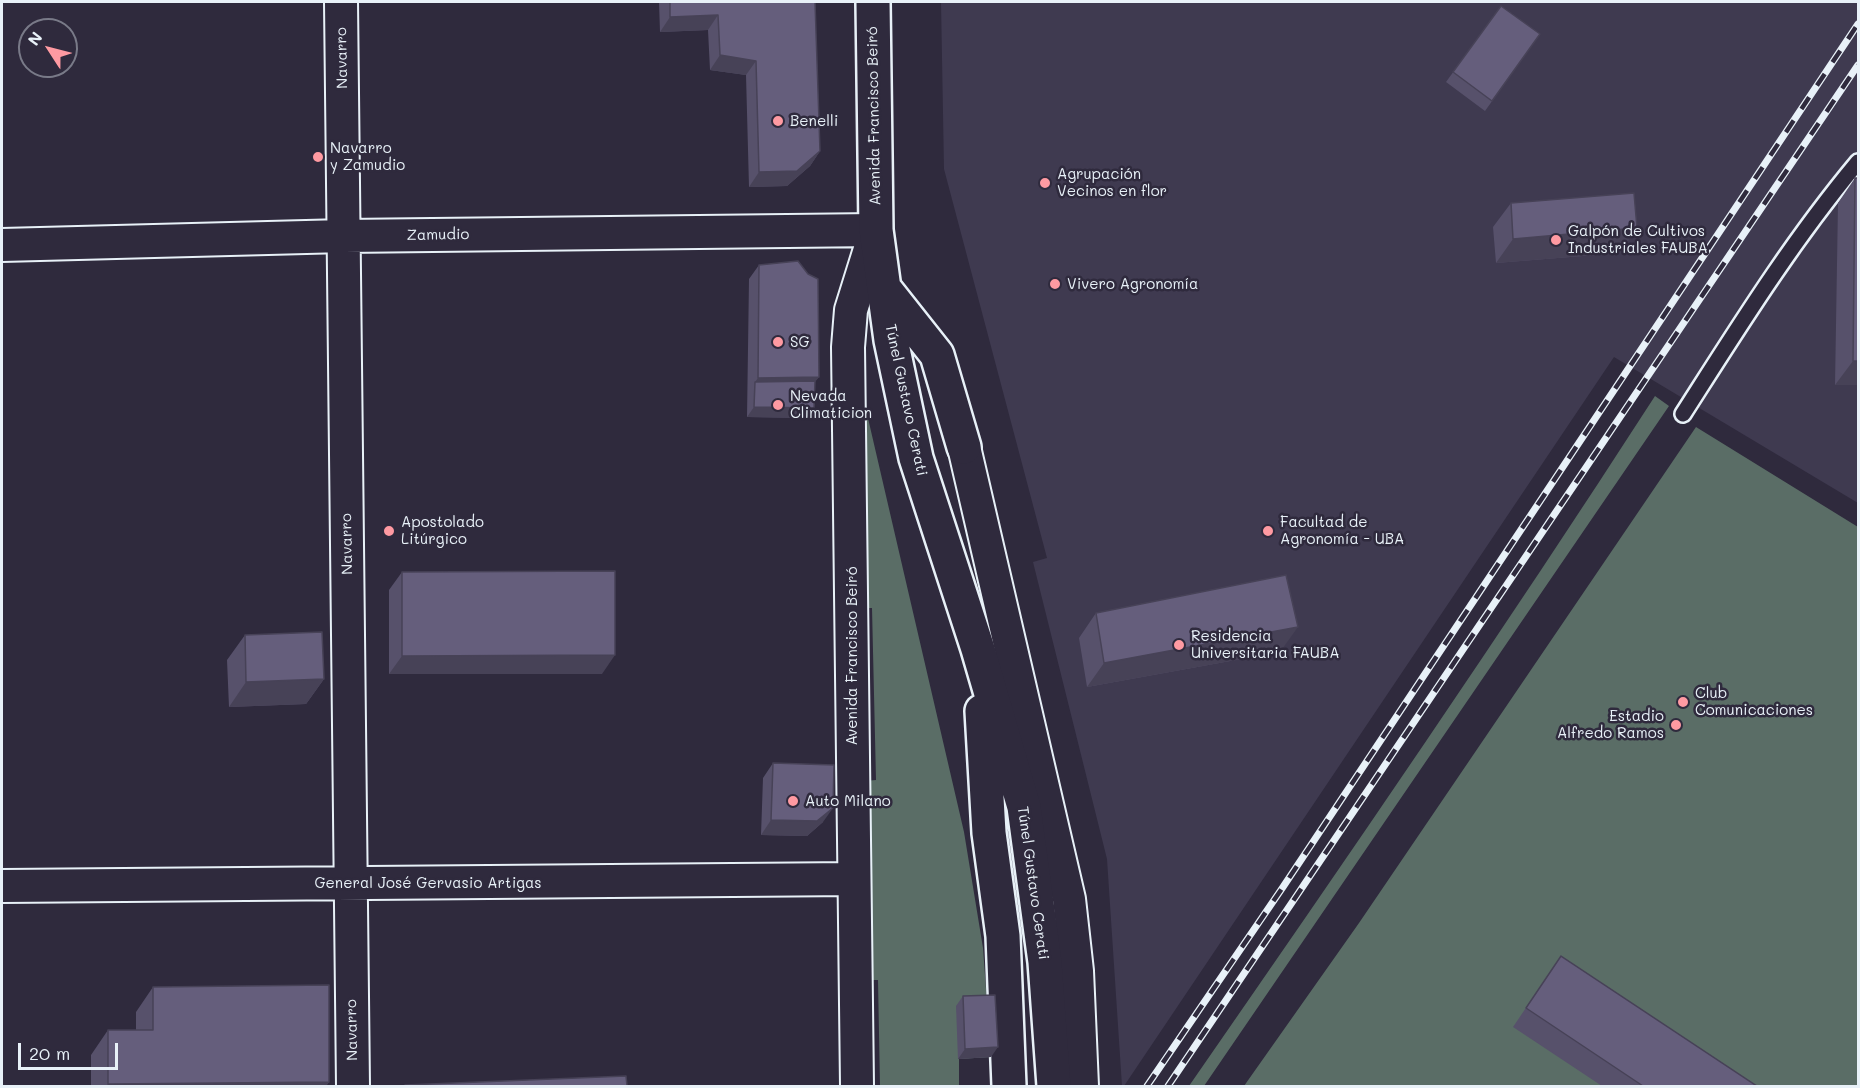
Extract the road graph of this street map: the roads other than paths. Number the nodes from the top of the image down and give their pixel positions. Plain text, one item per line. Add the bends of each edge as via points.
1 (341, 2) edge
2 (873, 2) edge
3 (1858, 162) edge
4 (876, 230) junction
5 (344, 236) junction
6 (2, 244) edge
7 (883, 286) junction
8 (1683, 414) dead end
9 (964, 447) joint
10 (978, 649) junction
11 (854, 879) junction
12 (350, 884) junction
13 (2, 886) edge
14 (353, 1086) edge
15 (857, 1086) edge
16 (1009, 1086) edge
17 (1054, 1086) edge
18 (1082, 1086) edge

1 - 5 street, Navarro
2 - 4 main road, Avenida Francisco Beiró
3 - 8 lane via 1775,271
4 - 5 street, Zamudio
4 - 7 main road, Avenida Francisco Beiró
4 - 11 street, Avenida Francisco Beiró via 851,310 848,347
5 - 6 street, Zamudio
5 - 12 street, Navarro
7 - 9 main road via 937,355
7 - 10 main road, Túnel Gustavo Cerati via 916,458
9 - 18 street via 1069,899
10 - 16 main road, Túnel Gustavo Cerati via 989,833 1003,936
10 - 17 main road, Túnel Gustavo Cerati via 1024,807 1045,963
11 - 12 street, General José Gervasio Artigas
11 - 15 street, Avenida Francisco Beiró
12 - 13 street, General José Gervasio Artigas
12 - 14 street, Navarro

